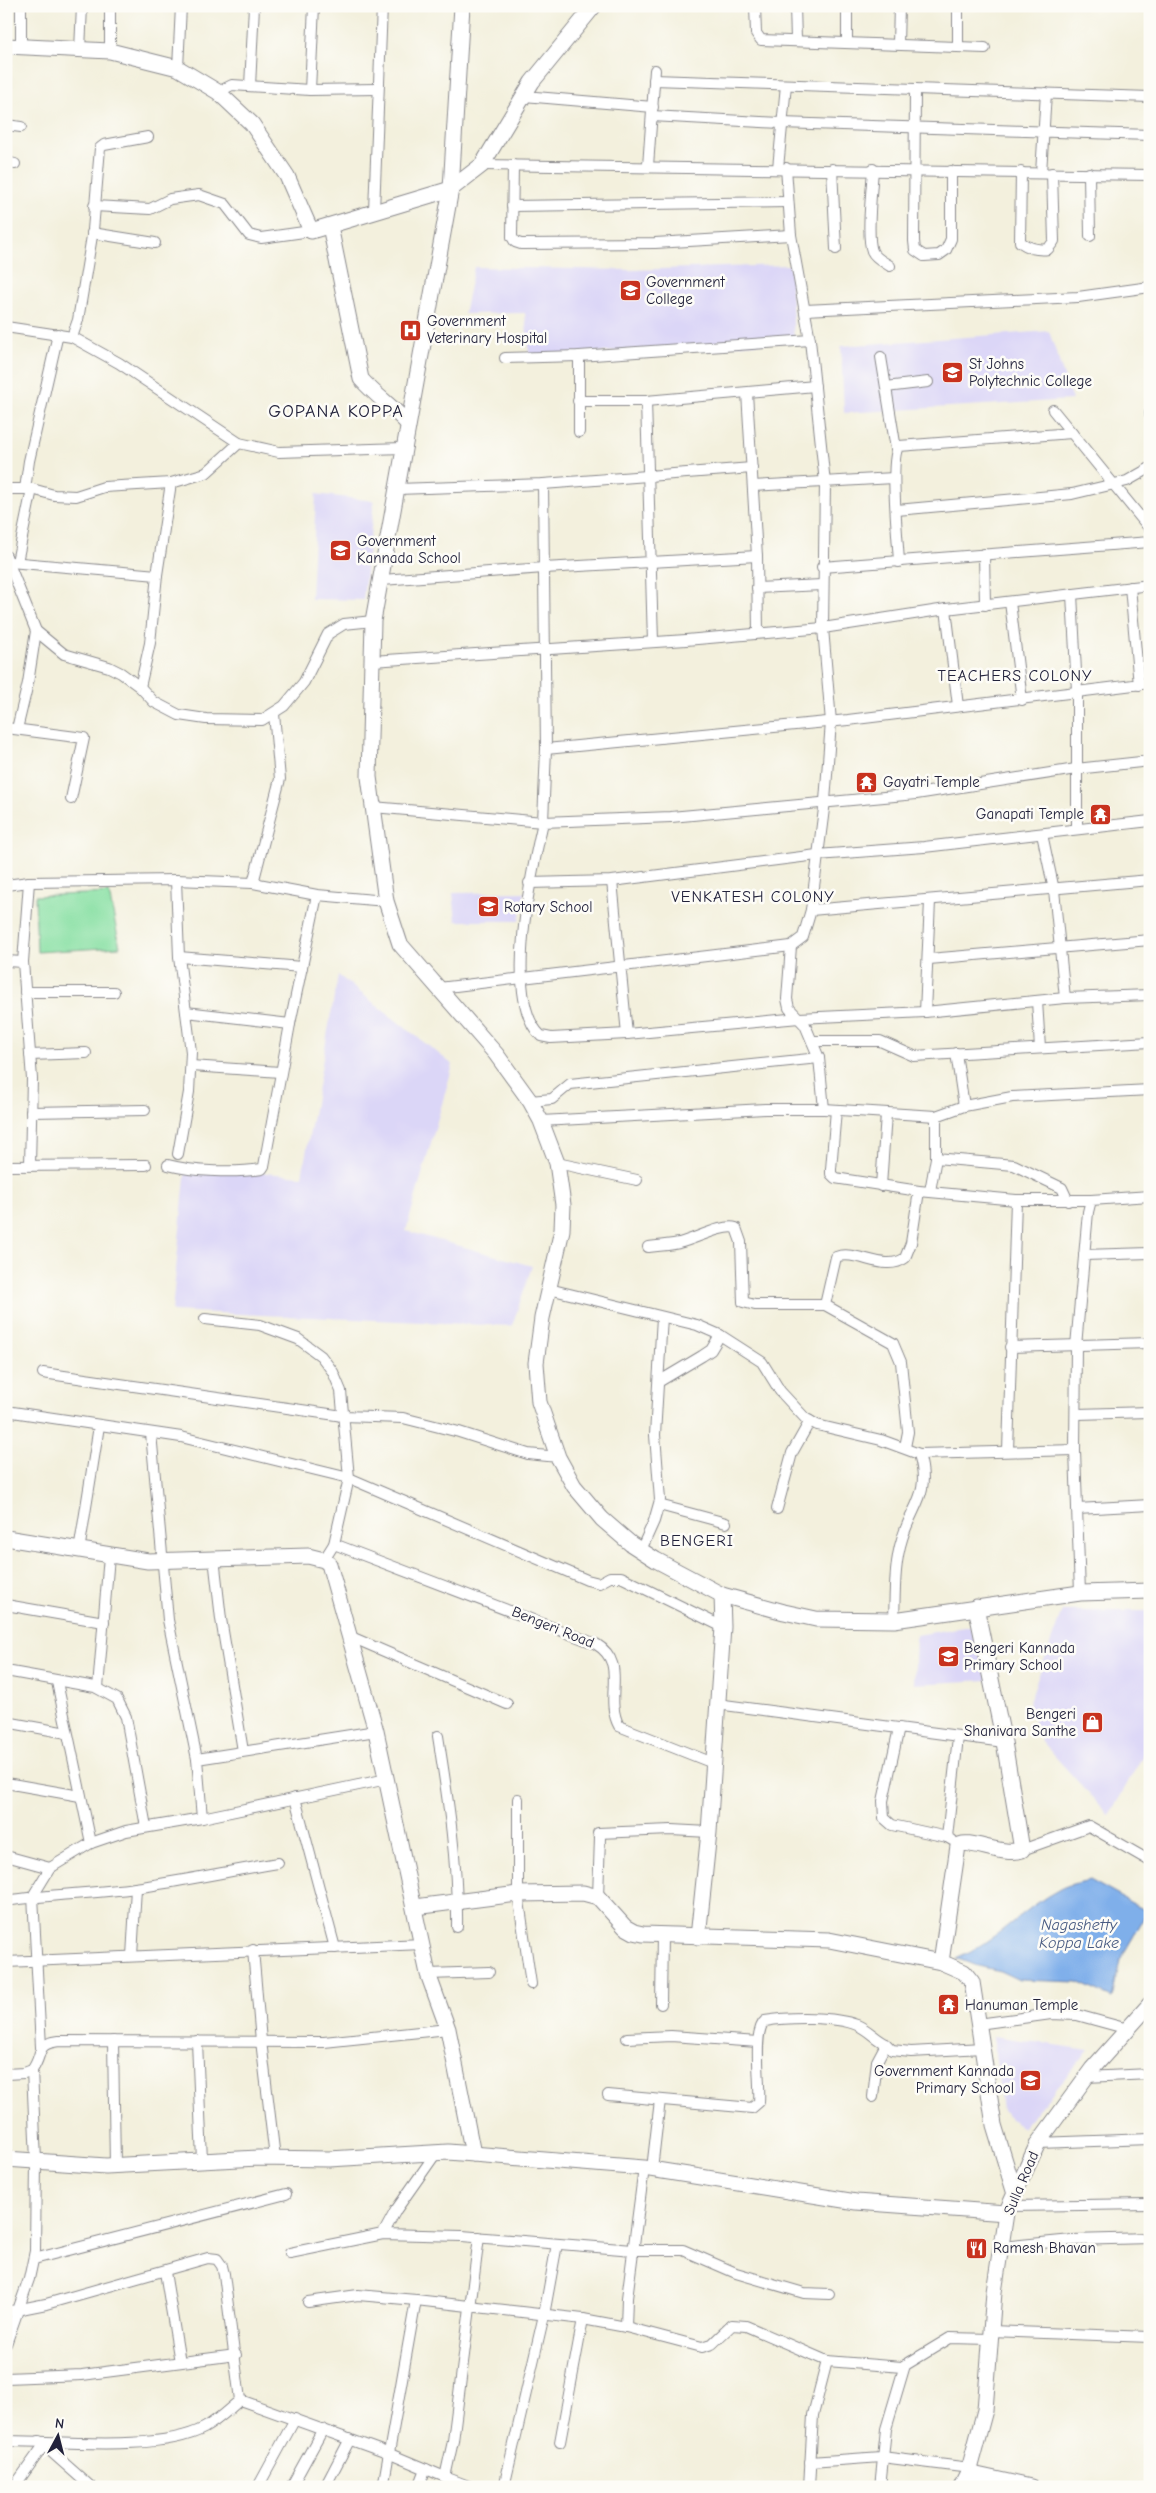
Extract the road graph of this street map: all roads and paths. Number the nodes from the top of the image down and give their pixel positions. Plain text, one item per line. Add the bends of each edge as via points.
1 (21, 6) edge
2 (82, 6) edge
3 (110, 6) edge
4 (181, 6) edge
5 (254, 6) edge
6 (314, 6) edge
7 (382, 6) edge
8 (462, 6) edge
9 (594, 6) edge
10 (755, 6) edge
11 (795, 6) edge
12 (847, 6) edge
13 (899, 6) edge
14 (958, 6) edge
15 (796, 40) junction
16 (847, 42) junction
17 (898, 44) junction
18 (958, 46) junction
19 (14, 47) edge
20 (985, 48) dead end
21 (80, 50) junction
22 (110, 51) junction
23 (178, 68) junction
24 (654, 70) dead end
25 (654, 80) junction
26 (786, 85) junction
27 (250, 86) junction
28 (377, 89) junction
29 (916, 89) junction
30 (310, 90) junction
31 (218, 92) junction
32 (1046, 93) junction
33 (524, 96) junction
34 (1150, 97) edge
35 (652, 112) junction
36 (781, 123) junction
37 (6, 125) edge
38 (21, 127) dead end
39 (914, 128) junction
40 (1044, 132) junction
41 (1150, 135) edge
42 (148, 137) dead end
43 (482, 165) junction
44 (513, 165) junction
45 (648, 166) junction
46 (782, 168) junction
47 (832, 169) junction
48 (873, 169) junction
49 (914, 170) junction
50 (951, 171) junction
51 (1021, 172) junction
52 (1041, 172) junction
53 (1052, 173) junction
54 (1089, 173) junction
55 (1150, 175) edge
56 (451, 189) junction
57 (788, 202) junction
58 (94, 206) junction
59 (512, 206) junction
60 (374, 211) junction
61 (330, 226) junction
62 (311, 231) junction
63 (92, 233) junction
64 (790, 235) junction
65 (1090, 236) dead end
66 (155, 243) dead end
67 (836, 249) dead end
68 (890, 266) dead end
69 (1150, 287) edge
70 (805, 310) junction
71 (6, 327) edge
72 (58, 334) junction
73 (72, 337) junction
74 (810, 340) junction
75 (578, 356) junction
76 (881, 357) dead end
77 (505, 358) dead end
78 (928, 382) dead end
79 (815, 386) junction
80 (886, 387) junction
81 (746, 393) junction
82 (578, 401) junction
83 (646, 401) junction
84 (1053, 410) dead end
85 (408, 424) junction
86 (579, 432) dead end
87 (1072, 433) junction
88 (239, 443) junction
89 (403, 448) junction
90 (896, 449) junction
91 (752, 468) junction
92 (1150, 468) edge
93 (648, 476) junction
94 (894, 478) junction
95 (171, 483) junction
96 (825, 483) junction
97 (543, 484) junction
98 (1115, 485) junction
99 (753, 486) junction
100 (6, 489) edge
101 (28, 489) junction
102 (397, 489) junction
103 (897, 510) junction
104 (1150, 529) edge
105 (1150, 542) edge
106 (984, 554) junction
107 (757, 556) junction
108 (11, 560) edge
109 (651, 562) junction
110 (898, 562) junction
111 (822, 567) junction
112 (544, 568) junction
113 (156, 575) junction
114 (382, 580) junction
115 (822, 585) junction
116 (1150, 585) edge
117 (1130, 587) junction
118 (757, 588) junction
119 (1072, 594) junction
120 (1010, 602) junction
121 (985, 605) junction
122 (946, 609) junction
123 (373, 621) junction
124 (823, 628) junction
125 (36, 631) junction
126 (758, 633) junction
127 (653, 642) junction
128 (544, 649) junction
129 (372, 660) junction
130 (1144, 684) edge
131 (140, 687) junction
132 (1077, 690) junction
133 (1022, 700) junction
134 (958, 706) junction
135 (274, 714) junction
136 (831, 722) junction
137 (11, 728) edge
138 (546, 749) junction
139 (1150, 760) edge
140 (1076, 769) junction
141 (71, 799) dead end
142 (825, 801) junction
143 (373, 808) junction
144 (1150, 821) edge
145 (543, 822) junction
146 (1077, 829) junction
147 (1042, 834) junction
148 (817, 855) junction
149 (176, 880) junction
150 (1150, 880) edge
151 (612, 881) junction
152 (29, 882) junction
153 (253, 883) junction
154 (529, 883) junction
155 (6, 885) edge
156 (1054, 890) junction
157 (317, 895) junction
158 (386, 901) junction
159 (930, 901) junction
160 (811, 910) junction
161 (1150, 940) edge
162 (791, 946) junction
163 (1061, 947) junction
164 (180, 957) junction
165 (929, 959) junction
166 (6, 961) edge
167 (23, 962) junction
168 (620, 965) junction
169 (302, 967) junction
170 (521, 977) junction
171 (439, 988) junction
172 (25, 992) junction
173 (114, 992) dead end
174 (1150, 995) edge
175 (1065, 998) junction
176 (1037, 1001) junction
177 (186, 1012) junction
178 (925, 1012) junction
179 (799, 1018) junction
180 (290, 1024) junction
181 (626, 1034) junction
182 (812, 1041) junction
183 (1150, 1042) edge
184 (1040, 1048) junction
185 (86, 1053) dead end
186 (956, 1053) junction
187 (30, 1055) junction
188 (819, 1058) junction
189 (191, 1066) junction
190 (280, 1072) junction
191 (1150, 1090) edge
192 (530, 1100) junction
193 (964, 1106) junction
194 (824, 1109) junction
195 (145, 1110) dead end
196 (836, 1110) junction
197 (31, 1112) junction
198 (886, 1114) junction
199 (936, 1116) junction
200 (541, 1121) junction
201 (178, 1154) dead end
202 (936, 1158) junction
203 (557, 1162) junction
204 (168, 1164) dead end
205 (30, 1165) junction
206 (146, 1165) dead end
207 (6, 1166) edge
208 (637, 1180) dead end
209 (882, 1186) junction
210 (924, 1191) junction
211 (1150, 1196) edge
212 (1016, 1200) junction
213 (1091, 1200) junction
214 (1068, 1201) junction
215 (648, 1247) dead end
216 (1150, 1253) edge
217 (1084, 1255) junction
218 (549, 1289) junction
219 (825, 1305) junction
220 (662, 1317) junction
221 (205, 1318) dead end
222 (720, 1335) junction
223 (1150, 1343) edge
224 (1076, 1346) junction
225 (1010, 1347) junction
226 (43, 1373) dead end
227 (660, 1381) junction
228 (6, 1411) edge
229 (1150, 1412) edge
230 (1077, 1414) junction
231 (343, 1416) junction
232 (810, 1421) junction
233 (99, 1426) junction
234 (151, 1433) junction
235 (905, 1447) junction
236 (1008, 1450) junction
237 (1075, 1450) junction
238 (919, 1454) junction
239 (558, 1457) junction
240 (349, 1478) junction
241 (659, 1505) junction
242 (1150, 1505) edge
243 (777, 1509) dead end
244 (1077, 1509) junction
245 (726, 1522) dead end
246 (6, 1538) edge
247 (334, 1544) junction
248 (641, 1550) junction
249 (79, 1551) junction
250 (109, 1556) junction
251 (214, 1558) junction
252 (164, 1560) junction
253 (324, 1560) junction
254 (1150, 1591) edge
255 (1080, 1593) junction
256 (722, 1594) junction
257 (6, 1606) edge
258 (976, 1606) junction
259 (894, 1620) junction
260 (104, 1622) junction
261 (723, 1627) junction
262 (349, 1636) junction
263 (6, 1671) edge
264 (57, 1682) junction
265 (98, 1688) junction
266 (507, 1704) dead end
267 (716, 1704) junction
268 (6, 1722) edge
269 (899, 1728) junction
270 (376, 1731) junction
271 (67, 1733) junction
272 (438, 1736) dead end
273 (958, 1737) junction
274 (1004, 1742) junction
275 (243, 1752) junction
276 (197, 1759) junction
277 (713, 1763) junction
278 (387, 1779) junction
279 (6, 1783) edge
280 (80, 1796) junction
281 (295, 1798) junction
282 (518, 1799) dead end
283 (202, 1818) junction
284 (146, 1827) junction
285 (709, 1832) junction
286 (953, 1840) junction
287 (91, 1843) junction
288 (1022, 1850) junction
289 (6, 1856) edge
290 (1150, 1861) edge
291 (278, 1863) dead end
292 (50, 1868) junction
293 (136, 1888) junction
294 (518, 1894) junction
295 (33, 1896) junction
296 (598, 1897) junction
297 (6, 1901) edge
298 (457, 1902) junction
299 (415, 1907) junction
300 (457, 1927) dead end
301 (662, 1935) junction
302 (698, 1937) junction
303 (423, 1944) junction
304 (334, 1948) junction
305 (253, 1950) junction
306 (132, 1956) junction
307 (35, 1960) junction
308 (6, 1962) edge
309 (941, 1962) junction
310 (489, 1972) dead end
311 (428, 1974) junction
312 (531, 1984) dead end
313 (661, 2004) dead end
314 (1150, 2004) edge
315 (978, 2024) junction
316 (448, 2029) junction
317 (1128, 2029) junction
318 (627, 2038) dead end
319 (113, 2041) junction
320 (197, 2041) junction
321 (261, 2041) junction
322 (758, 2042) junction
323 (886, 2044) junction
324 (41, 2047) junction
325 (982, 2048) junction
326 (32, 2070) junction
327 (6, 2074) edge
328 (1150, 2074) edge
329 (1086, 2077) junction
330 (608, 2095) dead end
331 (873, 2097) dead end
332 (660, 2100) junction
333 (1150, 2139) edge
334 (1038, 2143) junction
335 (436, 2154) junction
336 (474, 2154) junction
337 (275, 2158) junction
338 (6, 2159) edge
339 (36, 2161) junction
340 (202, 2161) junction
341 (115, 2166) junction
342 (648, 2169) junction
343 (286, 2194) dead end
344 (1011, 2204) junction
345 (1150, 2204) edge
346 (383, 2234) junction
347 (479, 2237) junction
348 (1150, 2238) edge
349 (557, 2244) junction
350 (1001, 2247) junction
351 (633, 2250) junction
352 (290, 2253) dead end
353 (34, 2259) junction
354 (165, 2272) junction
355 (829, 2294) dead end
356 (416, 2300) junction
357 (308, 2302) dead end
358 (469, 2307) junction
359 (11, 2311) edge
360 (544, 2315) junction
361 (583, 2319) junction
362 (626, 2327) junction
363 (991, 2335) junction
364 (1150, 2337) edge
365 (6, 2344) edge
366 (236, 2355) junction
367 (180, 2362) junction
368 (827, 2362) junction
369 (905, 2365) junction
370 (6, 2378) edge
371 (240, 2400) junction
372 (295, 2419) junction
373 (323, 2429) junction
374 (350, 2439) junction
375 (6, 2441) edge
376 (560, 2442) dead end
377 (41, 2443) junction
378 (390, 2454) junction
379 (882, 2457) junction
380 (810, 2462) junction
381 (426, 2469) junction
382 (966, 2476) edge
383 (445, 2477) junction
384 (14, 2487) edge
385 (91, 2487) edge
386 (258, 2487) edge
387 (291, 2487) edge
388 (325, 2487) edge
389 (383, 2487) edge
390 (419, 2487) edge
391 (471, 2487) edge
392 (504, 2487) edge
393 (809, 2487) edge
394 (880, 2487) edge
395 (1029, 2487) edge

1 - 19 street
2 - 21 street
3 - 22 street
4 - 23 street
5 - 27 street
6 - 30 street
7 - 28 street
8 - 56 street
9 - 33 street
10 - 15 street via 758,38
11 - 15 street
12 - 16 street
13 - 17 street
14 - 18 street
15 - 16 street
16 - 17 street
17 - 18 street
18 - 20 street
19 - 21 street
21 - 22 street
22 - 23 street
23 - 31 street
24 - 25 street
25 - 26 street
25 - 35 street
26 - 29 street
26 - 36 street
27 - 30 street
27 - 31 street via 232,85
28 - 30 street
28 - 60 street
29 - 32 street
29 - 39 street
31 - 62 street via 252,124 282,169
32 - 34 street
32 - 40 street
33 - 35 street
33 - 43 street
35 - 36 street
35 - 45 street
36 - 39 street
36 - 46 street
37 - 38 street
39 - 40 street
39 - 49 street
40 - 41 street
40 - 52 street
42 - 58 street via 101,147
43 - 44 street
43 - 56 street
44 - 45 street
44 - 59 street
45 - 46 street
46 - 47 street
46 - 57 street
47 - 48 street
47 - 67 street
48 - 49 street
48 - 68 street via 872,250
49 - 50 street
49 - 50 street via 916,250 932,257 946,250 951,239
50 - 51 street
51 - 52 street
51 - 53 street via 1020,242 1042,250 1048,249 1054,241
52 - 53 street
53 - 54 street
54 - 55 street
54 - 65 street
56 - 60 street
56 - 85 street
57 - 59 street
57 - 64 street
58 - 62 street via 150,209 170,199 199,195 225,204 254,237
58 - 63 street
59 - 64 street via 512,237 521,244 655,243
60 - 61 street
61 - 62 street
61 - 85 street via 361,379
63 - 66 street
63 - 73 street via 78,320
64 - 70 street
69 - 70 street via 1078,297
70 - 74 street
71 - 72 street
72 - 73 street
72 - 101 street via 29,461
73 - 88 street via 119,363
74 - 75 street
74 - 79 street
75 - 77 street
75 - 82 street
76 - 80 street
78 - 80 street
79 - 81 street
79 - 96 street
80 - 90 street
81 - 83 street
81 - 91 street
82 - 83 street
82 - 86 street
83 - 93 street
84 - 87 street
85 - 89 street
87 - 90 street via 913,444
87 - 98 street
88 - 89 street via 279,452
88 - 95 street via 206,473
89 - 102 street
90 - 94 street
91 - 93 street
91 - 99 street
92 - 98 street
93 - 97 street
93 - 109 street
94 - 96 street
94 - 103 street
95 - 101 street via 104,487 76,496
95 - 113 street
96 - 99 street
96 - 111 street
97 - 102 street
97 - 112 street
98 - 103 street via 1072,494
98 - 104 street
99 - 107 street
100 - 101 street
101 - 108 street
102 - 114 street
103 - 110 street
105 - 106 street
106 - 110 street
106 - 121 street
107 - 109 street
107 - 118 street
108 - 113 street
108 - 125 street
109 - 112 street
109 - 127 street
110 - 111 street
111 - 115 street
112 - 114 street
112 - 128 street
113 - 131 street via 150,643
114 - 123 street
115 - 118 street
115 - 124 street
116 - 117 street
117 - 119 street
117 - 130 street
118 - 126 street
119 - 120 street
119 - 132 street
120 - 121 street
120 - 133 street
121 - 122 street
122 - 124 street
122 - 134 street
123 - 129 street
123 - 135 street via 344,624 328,634 304,682
124 - 126 street
124 - 136 street
125 - 131 street via 64,654 109,667
125 - 137 street via 28,683
126 - 127 street
127 - 128 street
128 - 129 street
128 - 138 street
129 - 143 street via 369,777
130 - 132 street
131 - 135 street via 154,702 179,715 262,720
132 - 133 street
132 - 140 street
133 - 134 street
134 - 136 street
135 - 153 street via 280,779
136 - 138 street
136 - 142 street
137 - 141 street via 84,738
138 - 145 street
139 - 140 street
140 - 142 street via 916,794
140 - 146 street
142 - 145 street via 671,817
142 - 148 street
143 - 145 street
143 - 158 street
144 - 146 street
145 - 154 street
146 - 147 street
147 - 148 street
147 - 156 street
148 - 151 street
148 - 160 street
149 - 152 street
149 - 153 street
149 - 164 street
150 - 156 street
151 - 154 street
151 - 168 street
152 - 155 street
152 - 167 street
153 - 157 street
154 - 170 street
156 - 159 street
156 - 163 street
157 - 158 street
157 - 169 street
158 - 171 street via 400,944
159 - 160 street
159 - 165 street
160 - 162 street via 803,937
161 - 163 street
162 - 168 street
162 - 179 street via 787,999 788,1008
163 - 165 street
163 - 175 street
164 - 169 street
164 - 177 street
165 - 178 street
166 - 167 street
167 - 172 street
168 - 170 street
168 - 181 street
169 - 180 street
170 - 171 street
170 - 181 street via 529,1020 541,1036
171 - 192 street via 496,1054
172 - 173 street
172 - 187 street
174 - 175 street
175 - 176 street
176 - 178 street
176 - 184 street
177 - 180 street
177 - 189 street
178 - 179 street
179 - 181 street
179 - 182 street
180 - 190 street
182 - 186 street via 880,1041 914,1056
182 - 188 street
183 - 184 street
184 - 186 street
185 - 187 street
186 - 193 street
187 - 197 street
188 - 192 street via 570,1084 552,1099
188 - 194 street
189 - 190 street
189 - 201 street
190 - 204 street via 262,1169 184,1169
191 - 193 street via 1012,1097
192 - 200 street
193 - 199 street
194 - 196 street
194 - 200 street via 738,1110
195 - 197 street
196 - 198 street
196 - 209 street via 833,1176
197 - 205 street
198 - 199 street
198 - 209 street
199 - 202 street
200 - 203 street
202 - 210 street
202 - 214 street via 1014,1165 1062,1188
203 - 208 street
203 - 218 street via 563,1218
205 - 206 street
205 - 207 street
209 - 210 street
210 - 212 street
210 - 219 street via 905,1258 872,1262 836,1257
211 - 213 street
212 - 214 street
212 - 225 street
213 - 214 street
213 - 217 street
215 - 219 street via 703,1237 722,1228 736,1228 740,1242 743,1302 755,1305
216 - 217 street
217 - 224 street
218 - 220 street
218 - 239 street via 536,1363 539,1402
219 - 235 street via 893,1343 898,1350 908,1432
220 - 222 street via 697,1325
220 - 227 street
221 - 231 street via 260,1325 298,1339 321,1356 333,1372 340,1391
222 - 227 street via 710,1350
222 - 232 street via 762,1362 793,1407
223 - 224 street
224 - 225 street
224 - 230 street
225 - 236 street
226 - 231 street
227 - 241 street via 655,1436 661,1485
228 - 233 street
229 - 230 street
230 - 237 street
231 - 239 street via 403,1418 528,1454
231 - 240 street
232 - 235 street
232 - 243 street via 792,1453
233 - 234 street
233 - 249 street
234 - 240 street via 181,1437
234 - 252 street
235 - 238 street
236 - 237 street
236 - 238 street
237 - 244 street
238 - 259 street via 923,1491 902,1539
239 - 248 street via 574,1486 602,1519
240 - 247 street
240 - 261 street via 587,1580 600,1583 610,1577 621,1577
241 - 245 street
241 - 248 street
242 - 244 street
244 - 255 street
246 - 249 street
247 - 253 street
247 - 277 street, Bengeri Road via 596,1644 612,1657 613,1707 619,1726
248 - 256 street
249 - 250 street
250 - 252 street
250 - 260 street
251 - 252 street
251 - 253 street via 308,1556
251 - 275 street
252 - 276 street via 168,1620
253 - 262 street via 332,1569
254 - 255 street
255 - 258 street
256 - 259 street via 816,1619
256 - 261 street
257 - 260 street
258 - 259 street
258 - 274 street
260 - 265 street
261 - 267 street
262 - 266 street
262 - 270 street
263 - 264 street
264 - 265 street
264 - 271 street
265 - 284 street via 117,1699 126,1717
267 - 269 street
267 - 277 street
268 - 271 street
269 - 273 street
269 - 286 street via 884,1801 884,1818 892,1825
270 - 275 street
270 - 278 street
271 - 280 street
272 - 298 street via 449,1802
273 - 274 street
273 - 286 street
274 - 288 street
275 - 276 street
276 - 283 street
277 - 285 street
278 - 281 street
278 - 299 street
279 - 280 street
280 - 287 street
281 - 283 street
281 - 304 street
282 - 294 street
283 - 284 street
284 - 287 street
285 - 296 street via 671,1830 599,1835
285 - 302 street
286 - 288 street via 1008,1852
286 - 309 street via 957,1848
287 - 292 street
288 - 290 street via 1089,1826
289 - 292 street
291 - 293 street
292 - 295 street
293 - 295 street via 69,1896
293 - 306 street
294 - 296 street via 583,1893
294 - 298 street
294 - 312 street
295 - 297 street
295 - 307 street
296 - 301 street via 617,1919 634,1932
298 - 299 street
298 - 300 street
299 - 303 street
301 - 302 street
301 - 313 street
302 - 309 street via 829,1940
303 - 304 street
303 - 311 street
304 - 305 street
305 - 306 street
305 - 321 street
306 - 307 street
307 - 308 street
307 - 324 street
309 - 315 street via 964,1972 972,1982
310 - 311 street
311 - 316 street
314 - 317 street, Sulla Road
315 - 317 street via 1051,2014 1077,2016
315 - 325 street
316 - 321 street via 324,2042
316 - 336 street
317 - 329 street, Sulla Road
318 - 322 street via 671,2036
319 - 320 street
319 - 324 street via 59,2041
319 - 341 street
320 - 321 street
320 - 340 street
321 - 337 street
322 - 323 street via 765,2022 825,2019 857,2025
322 - 332 street via 760,2093 756,2106 746,2109
323 - 325 street via 892,2050 911,2052
323 - 331 street via 877,2060
324 - 326 street
325 - 344 street
326 - 327 street
326 - 339 street
328 - 329 street
329 - 334 street, Sulla Road
330 - 332 street
332 - 342 street
333 - 334 street
334 - 344 street, Sulla Road
335 - 336 street
335 - 337 street
335 - 346 street
336 - 342 street
337 - 340 street
338 - 339 street
339 - 341 street
339 - 353 street
340 - 341 street
342 - 344 street via 856,2202
342 - 351 street
343 - 353 street
344 - 345 street
344 - 350 street, Sulla Road
346 - 347 street
346 - 352 street
347 - 349 street
347 - 358 street
348 - 350 street via 1072,2240
349 - 351 street
349 - 360 street
350 - 363 street, Sulla Road
351 - 355 street via 683,2250 736,2273 804,2292
351 - 362 street
353 - 359 street
354 - 359 street
354 - 366 street via 208,2258 220,2262
354 - 367 street
356 - 357 street via 358,2295
356 - 358 street
356 - 378 street
358 - 360 street
358 - 383 street via 453,2441
359 - 365 street
360 - 361 street
360 - 392 street
361 - 362 street
361 - 376 street
362 - 368 street via 702,2347 712,2344 728,2327 738,2324
363 - 364 street
363 - 369 street via 950,2338
363 - 382 street, Sulla Road via 985,2410
366 - 367 street
366 - 371 street
367 - 370 street via 82,2375
368 - 369 street via 844,2361 894,2368
368 - 380 street via 813,2415
369 - 379 street via 886,2429
371 - 372 street
371 - 377 street via 203,2429 168,2440
372 - 373 street
372 - 386 street
373 - 374 street
373 - 387 street
374 - 378 street
374 - 388 street
375 - 377 street
377 - 384 street
377 - 385 street
378 - 381 street
378 - 389 street
379 - 380 street
379 - 382 street
379 - 394 street
380 - 393 street
381 - 383 street
381 - 390 street
382 - 395 street
383 - 391 street

